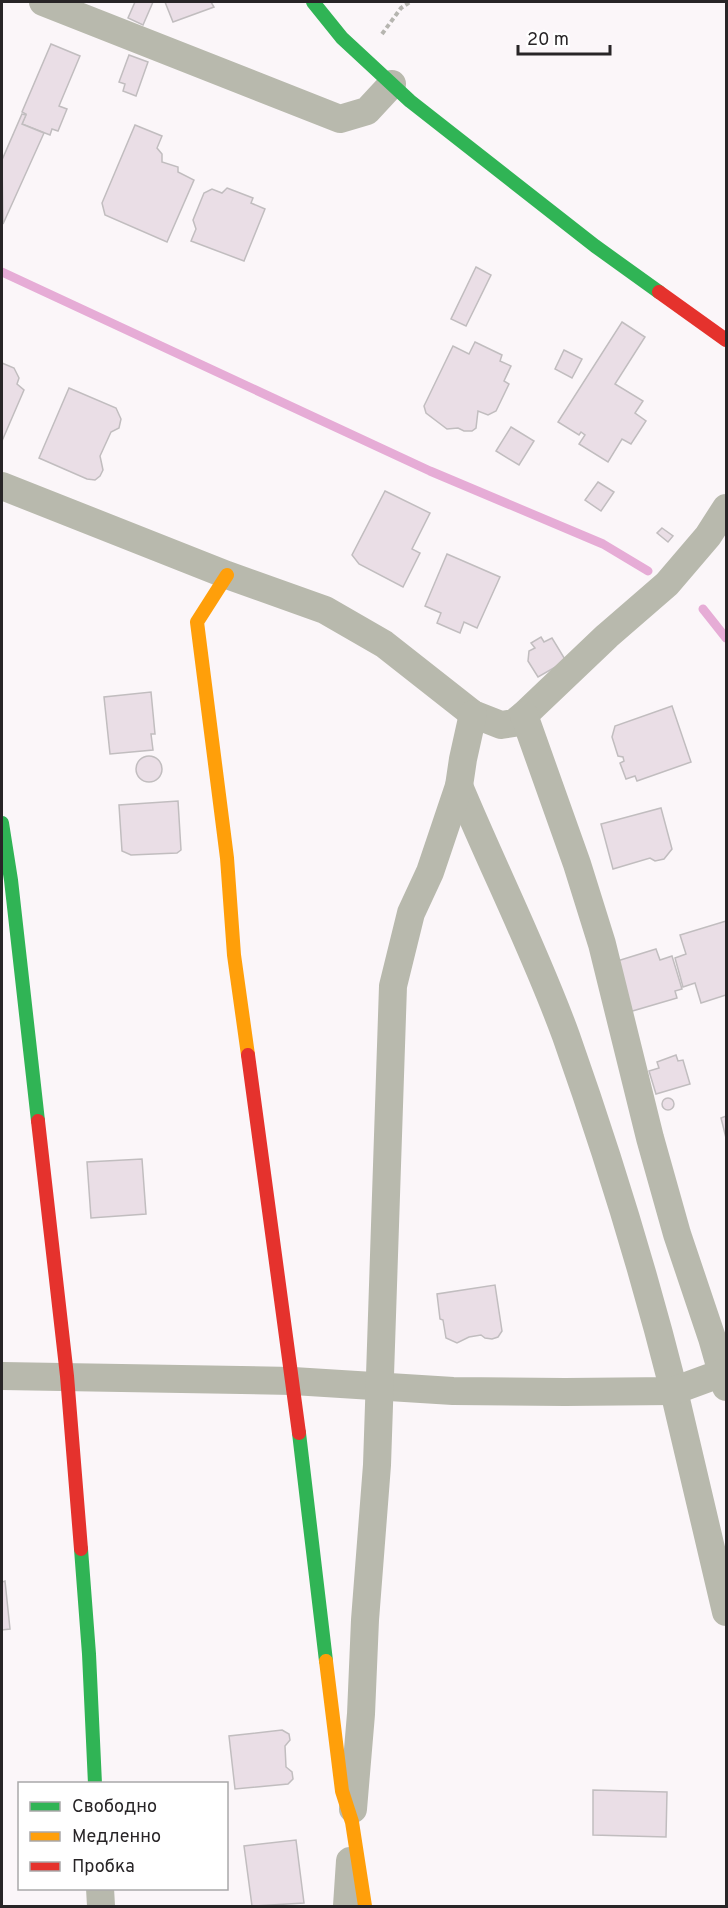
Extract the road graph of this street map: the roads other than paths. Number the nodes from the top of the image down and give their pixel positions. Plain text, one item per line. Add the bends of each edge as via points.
1 (43, 2) edge
2 (313, 2) edge
3 (392, 84) junction
4 (726, 340) edge
5 (2, 486) edge
6 (726, 508) edge
7 (227, 575) junction
8 (473, 714) junction
9 (524, 716) junction
10 (459, 786) junction
11 (2, 823) edge
12 (2, 1376) edge
13 (67, 1377) junction
14 (724, 1380) edge
15 (293, 1381) junction
16 (380, 1386) junction
17 (673, 1391) junction
18 (726, 1612) edge
19 (95, 1782) edge
20 (352, 1822) junction
21 (100, 1890) edge
22 (101, 1906) edge
23 (346, 1906) edge
24 (365, 1906) edge

1 - 3 street via 340,118 368,111
2 - 3 street via 342,38
3 - 4 street via 595,246
5 - 7 street
6 - 9 street via 708,537 668,584
7 - 8 street via 325,610 384,644
7 - 15 street via 197,622 227,858 233,949
8 - 9 street via 501,725
8 - 10 street
9 - 14 street via 602,944 656,1159
10 - 16 street via 411,913 393,986
10 - 17 street via 532,948 566,1036 650,1301
11 - 13 street
12 - 13 street
13 - 15 street
13 - 19 street
14 - 17 street
15 - 16 street
15 - 20 street via 342,1791
16 - 17 street via 453,1391
16 - 20 street
17 - 18 street
20 - 23 street
20 - 24 street
21 - 22 street

